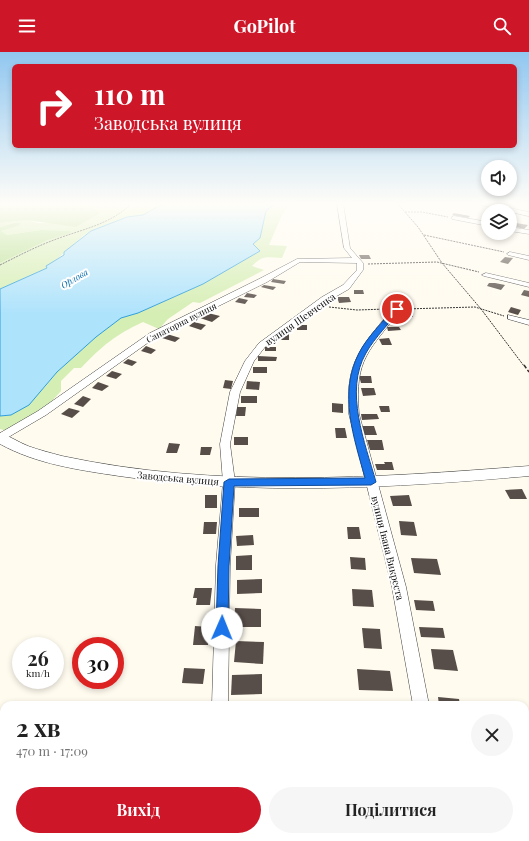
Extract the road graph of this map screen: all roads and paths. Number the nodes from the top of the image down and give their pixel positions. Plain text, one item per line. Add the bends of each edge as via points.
1 (55, 240) edge
2 (346, 240) edge
3 (426, 240) edge
4 (445, 240) edge
5 (510, 254) joint
6 (529, 258) edge
7 (358, 262) junction
8 (442, 262) junction
9 (0, 265) edge
10 (484, 274) joint
11 (529, 285) edge
12 (397, 309) dead end
13 (481, 309) junction
14 (511, 318) joint
15 (529, 323) edge
16 (529, 372) edge
17 (0, 438) edge
18 (529, 471) edge
19 (229, 482) junction
20 (371, 482) junction
21 (220, 701) edge
22 (420, 701) edge

1 - 9 path
2 - 7 street via 347,248
3 - 8 path
4 - 5 path
5 - 6 street
7 - 8 path
7 - 17 street, Санаторна вулиця via 299,260 153,335 42,413
7 - 19 street, вулиця Шевченка via 360,270 346,287 271,337 250,361 235,392 229,417 225,444
8 - 10 path
8 - 13 path
10 - 11 street
12 - 20 street, вулиця Івана Викреста via 363,352 354,385 352,406
13 - 14 path
13 - 16 path
14 - 15 street
17 - 19 street, Заводська вулиця via 22,448 78,464 171,478
18 - 20 street, Заводська вулиця
19 - 20 street, Заводська вулиця
19 - 21 street, вулиця Шевченка via 223,566
20 - 22 street, вулиця Івана Викреста via 399,587

